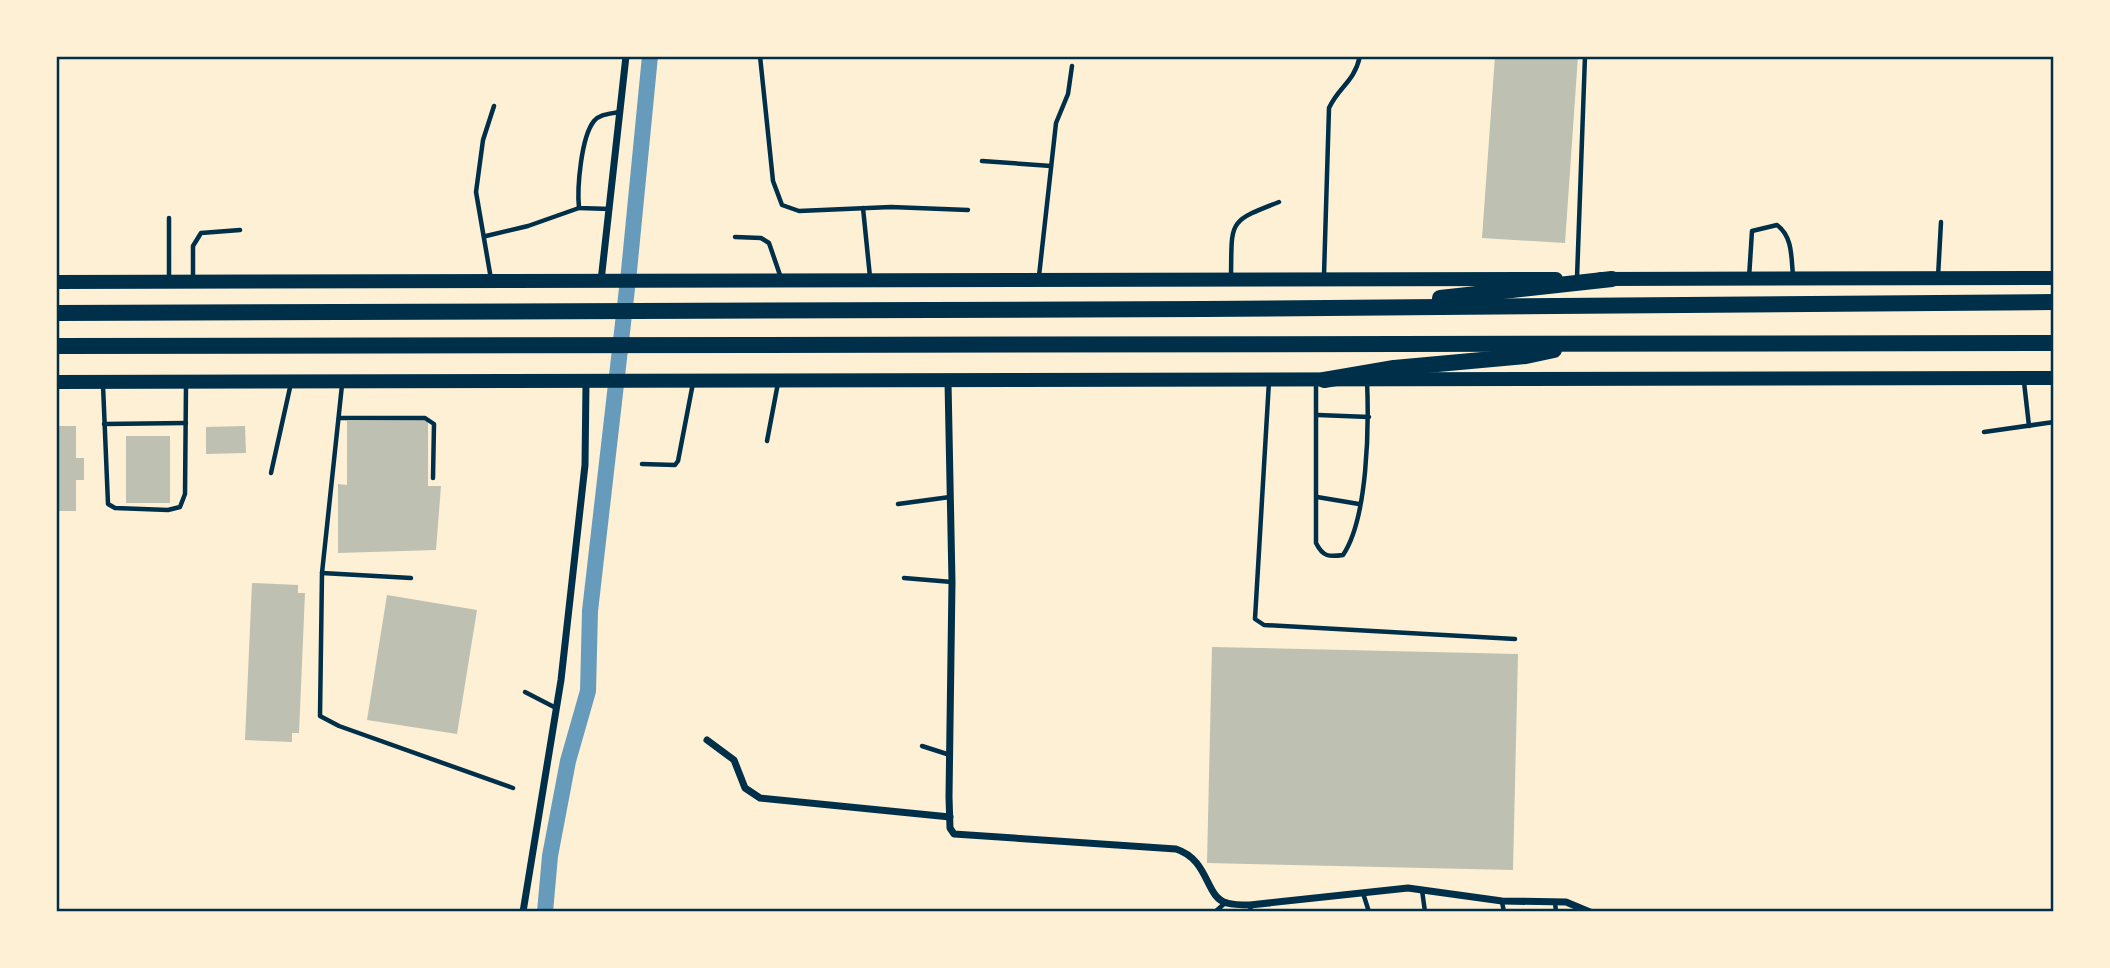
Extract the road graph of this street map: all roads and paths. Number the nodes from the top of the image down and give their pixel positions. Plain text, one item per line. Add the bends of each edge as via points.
1 (626, 56) edge
2 (760, 56) edge
3 (1360, 56) edge
4 (1585, 56) edge
5 (1072, 66) dead end
6 (494, 106) dead end
7 (620, 112) junction
8 (982, 162) dead end
9 (1051, 166) junction
10 (1279, 202) dead end
11 (579, 208) junction
12 (863, 208) junction
13 (610, 209) junction
14 (968, 210) dead end
15 (169, 218) dead end
16 (1941, 222) dead end
17 (240, 230) dead end
18 (486, 236) junction
19 (735, 237) dead end
20 (1938, 278) junction
21 (2054, 278) edge
22 (1577, 279) junction
23 (1612, 279) junction
24 (1749, 279) junction
25 (1794, 279) junction
26 (1231, 280) junction
27 (1324, 280) junction
28 (782, 281) junction
29 (870, 281) junction
30 (1038, 281) junction
31 (56, 282) edge
32 (169, 282) junction
33 (193, 282) junction
34 (604, 283) junction
35 (492, 284) junction
36 (2054, 302) edge
37 (1361, 308) junction
38 (56, 311) edge
39 (2054, 342) edge
40 (1584, 343) junction
41 (56, 346) edge
42 (2023, 378) junction
43 (2054, 378) edge
44 (1269, 380) junction
45 (1320, 380) junction
46 (1367, 380) junction
47 (102, 381) junction
48 (56, 382) edge
49 (186, 382) junction
50 (292, 382) junction
51 (343, 382) junction
52 (694, 382) junction
53 (778, 382) junction
54 (948, 382) junction
55 (588, 383) junction
56 (1318, 415) junction
57 (1369, 417) junction
58 (340, 418) junction
59 (2054, 422) edge
60 (186, 423) junction
61 (104, 424) junction
62 (2029, 426) junction
63 (1984, 432) dead end
64 (767, 441) dead end
65 (642, 464) dead end
66 (271, 473) dead end
67 (433, 478) dead end
68 (1317, 497) junction
69 (950, 498) junction
70 (898, 504) dead end
71 (1359, 504) junction
72 (323, 573) junction
73 (411, 578) dead end
74 (904, 578) dead end
75 (952, 582) junction
76 (1515, 639) dead end
77 (525, 692) dead end
78 (557, 709) junction
79 (707, 740) dead end
80 (922, 746) dead end
81 (950, 755) junction
82 (513, 788) dead end
83 (950, 817) junction
84 (1422, 889) junction
85 (1362, 892) junction
86 (1502, 901) junction
87 (1555, 902) junction
88 (1224, 903) junction
89 (1250, 909) edge
90 (523, 912) edge
91 (1215, 912) edge
92 (1369, 912) edge
93 (1425, 912) edge
94 (1504, 912) edge
95 (1556, 912) edge
96 (1590, 912) edge

1 - 7 street
2 - 12 lane via 773,181 782,205 799,211
3 - 27 lane via 1349,83 1329,108
4 - 22 lane
5 - 9 lane via 1068,94 1056,123
6 - 18 lane via 476,192
7 - 11 lane via 601,115 593,122 580,176
7 - 13 street
8 - 9 lane
9 - 30 lane
10 - 26 lane via 1241,217 1235,224
11 - 13 lane
11 - 18 lane
12 - 14 lane
12 - 29 lane
13 - 34 street
15 - 32 lane
16 - 20 lane
17 - 33 lane via 209,230 196,238
18 - 35 lane
19 - 28 lane via 761,238 769,243
20 - 21 main road
20 - 25 main road
22 - 23 main road
22 - 27 main road
23 - 24 main road
23 - 37 highway
24 - 25 main road
24 - 25 lane via 1752,231 1777,225 1790,243
26 - 27 main road
26 - 30 main road
28 - 29 main road
28 - 34 main road
29 - 30 main road
31 - 32 main road
32 - 33 main road
33 - 35 main road
34 - 35 main road
36 - 37 highway
37 - 38 highway
39 - 40 highway
40 - 41 highway
40 - 45 highway via 1526,356
42 - 43 main road
42 - 46 main road
42 - 62 lane
44 - 45 main road
44 - 54 main road
44 - 76 lane via 1255,619 1264,625
45 - 46 main road
45 - 56 lane
46 - 57 lane
47 - 48 main road
47 - 49 main road
47 - 61 lane
49 - 50 main road
49 - 60 lane
50 - 51 main road
50 - 66 lane
51 - 55 main road
51 - 58 lane
52 - 53 main road
52 - 55 main road
52 - 65 lane via 678,461 675,465
53 - 54 main road
53 - 64 lane
54 - 69 street
55 - 78 street via 585,465
56 - 57 lane
56 - 68 lane
57 - 71 lane
58 - 67 lane via 432,421
58 - 72 lane
59 - 62 lane
60 - 61 lane
60 - 61 lane via 184,501 168,510 116,509 108,504
62 - 63 lane
68 - 71 lane
68 - 71 lane via 1316,543 1321,553 1330,557 1343,555 1351,543
69 - 70 lane
69 - 75 street
72 - 73 lane
72 - 82 lane via 320,716
74 - 75 lane
75 - 81 street
77 - 78 lane
78 - 90 street
79 - 83 street via 734,760 745,788 760,798
80 - 81 lane
81 - 83 street
83 - 88 street via 950,828 961,837 1189,853
84 - 85 street
84 - 86 street
84 - 93 lane
85 - 89 street
85 - 92 lane
86 - 87 street
86 - 94 lane
87 - 95 lane
87 - 96 street
88 - 89 street
88 - 91 lane

